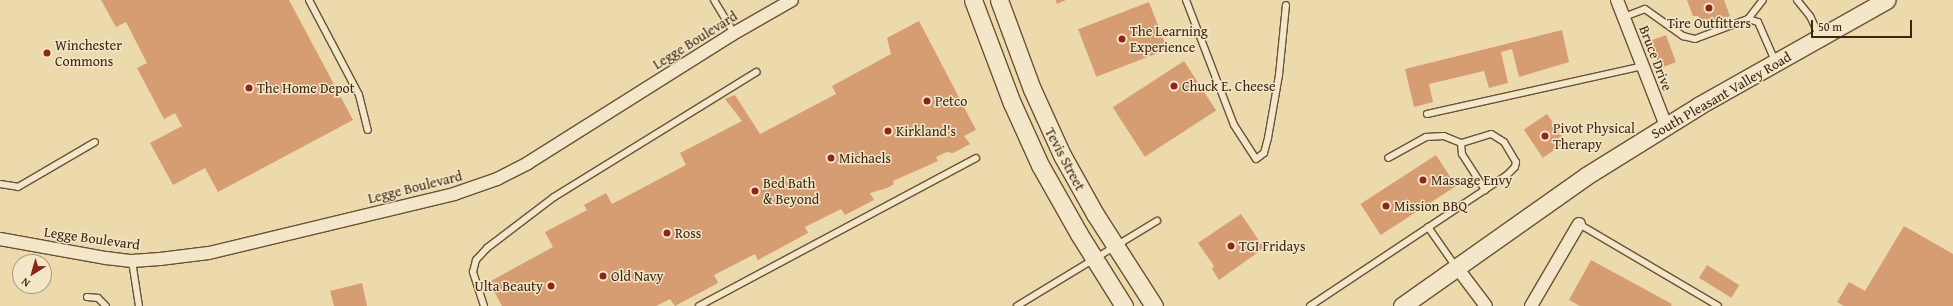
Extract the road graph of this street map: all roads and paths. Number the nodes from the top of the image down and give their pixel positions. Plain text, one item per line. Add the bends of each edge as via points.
1 (308, 0) edge
2 (714, 0) edge
3 (792, 0) edge
4 (974, 0) edge
5 (1000, 0) edge
6 (1186, 0) edge
7 (1617, 0) edge
8 (1763, 0) edge
9 (1797, 0) edge
10 (1886, 0) edge
11 (1286, 5) dead end
12 (1624, 17) junction
13 (1748, 19) junction
14 (734, 33) junction
15 (1820, 37) junction
16 (1776, 62) junction
17 (1643, 66) junction
18 (756, 72) dead end
19 (1426, 114) dead end
20 (1666, 126) junction
21 (368, 130) dead end
22 (95, 142) dead end
23 (1461, 143) junction
24 (976, 158) dead end
25 (1388, 158) dead end
26 (0, 184) edge
27 (1485, 190) junction
28 (1157, 221) dead end
29 (1578, 224) joint
30 (1428, 227) junction
31 (0, 239) edge
32 (1116, 247) junction
33 (1094, 259) junction
34 (132, 261) junction
35 (1458, 269) junction
36 (87, 297) dead end
37 (106, 306) edge
38 (139, 306) edge
39 (484, 306) edge
40 (699, 306) edge
41 (1017, 306) edge
42 (1124, 306) edge
43 (1154, 306) edge
44 (1310, 306) edge
45 (1402, 306) edge
46 (1486, 306) edge
47 (1532, 306) edge
48 (1718, 306) edge

1 - 21 lane via 359,95
2 - 14 lane
3 - 14 street, Legge Boulevard
4 - 33 main road, Tevis Street via 1012,103 1034,152
5 - 32 main road, Tevis Street via 1046,122 1062,155
6 - 11 lane via 1234,125 1256,159 1264,153 1268,138 1279,75
7 - 12 street, Bruce Drive
8 - 13 lane
9 - 15 lane via 1810,16
10 - 15 main road, South Pleasant Valley Road
12 - 13 lane via 1645,9 1683,36 1695,39
12 - 17 street, Bruce Drive
13 - 16 lane via 1758,22
14 - 34 street, Legge Boulevard via 539,157 478,186 208,253
15 - 16 main road, South Pleasant Valley Road
16 - 20 main road, South Pleasant Valley Road
17 - 19 lane
17 - 20 street, Bruce Drive
18 - 39 lane via 554,197 487,248 477,258 473,272
20 - 35 main road, South Pleasant Valley Road via 1586,176
22 - 26 lane via 18,187
23 - 25 lane via 1444,136 1426,137
23 - 27 lane via 1462,154
23 - 27 lane via 1491,134 1504,142 1514,157 1516,162 1513,171
24 - 40 lane
27 - 30 lane
28 - 32 lane
29 - 47 street
29 - 48 lane
30 - 35 lane
30 - 44 lane
31 - 34 street, Legge Boulevard
32 - 33 lane
32 - 43 main road, Tevis Street
33 - 41 lane
33 - 42 main road, Tevis Street
34 - 38 lane
35 - 45 main road, South Pleasant Valley Road
35 - 46 street
36 - 37 lane via 98,298

